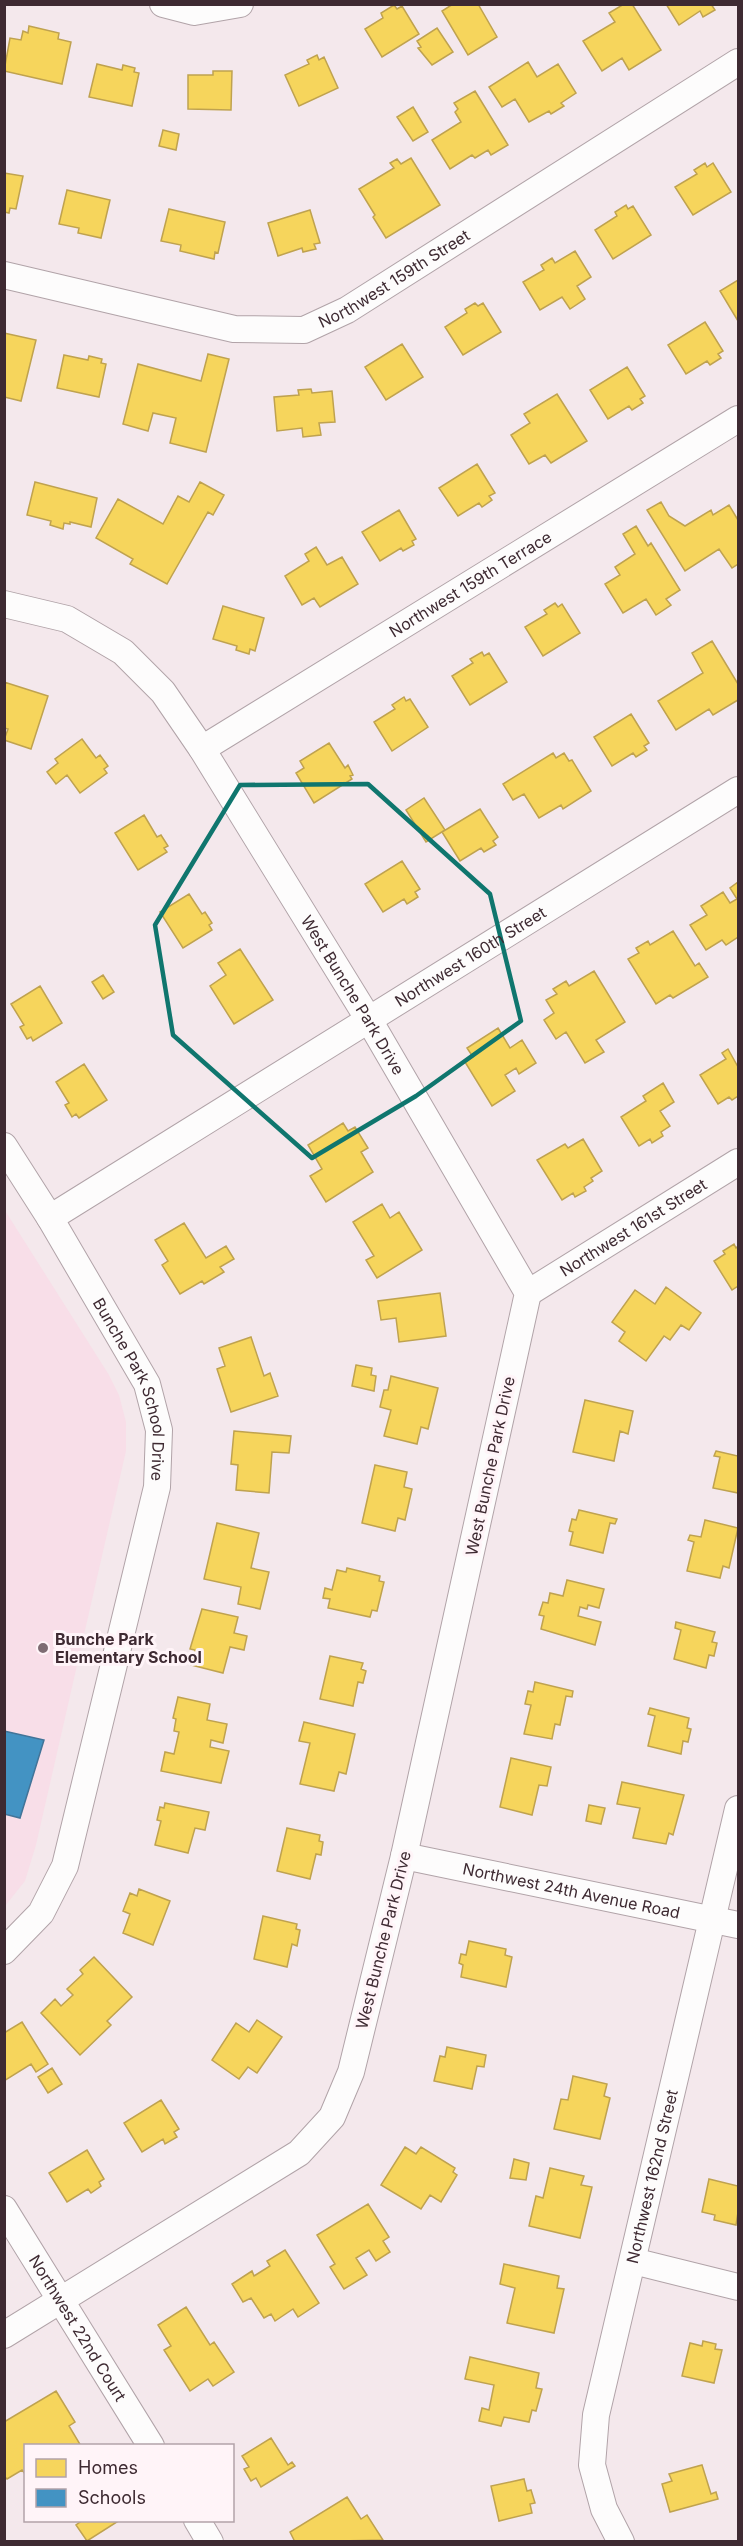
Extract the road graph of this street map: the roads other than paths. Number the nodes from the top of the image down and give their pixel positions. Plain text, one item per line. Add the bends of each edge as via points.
1 (163, 4) edge
2 (240, 4) edge
3 (738, 62) edge
4 (4, 275) edge
5 (738, 419) edge
6 (4, 604) edge
7 (202, 749) junction
8 (738, 790) edge
9 (369, 1020) junction
10 (4, 1146) edge
11 (738, 1162) edge
12 (50, 1218) junction
13 (528, 1293) junction
14 (738, 1809) edge
15 (404, 1856) junction
16 (713, 1919) junction
17 (738, 1925) edge
18 (4, 1951) edge
19 (4, 2209) edge
20 (633, 2260) junction
21 (738, 2287) edge
22 (60, 2300) junction
23 (4, 2335) edge
24 (149, 2444) edge
25 (198, 2522) edge
26 (210, 2541) edge
27 (621, 2541) edge

1 - 2 street via 195,12
3 - 4 street, Northwest 159th Street via 347,310 304,330 234,329
5 - 7 street, Northwest 159th Terrace
6 - 7 street, West Bunche Park Drive via 67,619 123,652 163,692
7 - 9 street, West Bunche Park Drive
8 - 9 street, Northwest 160th Street
9 - 12 street, Northwest 160th Street
9 - 13 street, West Bunche Park Drive
10 - 12 street, Bunche Park School Drive
11 - 13 street, Northwest 161st Street
12 - 18 street, Bunche Park School Drive via 147,1384 159,1430 157,1487 65,1866 41,1913
13 - 15 street, West Bunche Park Drive
14 - 16 street, Northwest 162nd Street
15 - 16 street, Northwest 24th Avenue Road
15 - 22 street, West Bunche Park Drive via 351,2072 332,2117 299,2153
16 - 17 street, Northwest 24th Avenue Road
16 - 20 street, Northwest 162nd Street
19 - 22 street, Northwest 22nd Court
20 - 21 street
20 - 27 street, Northwest 162nd Street via 596,2415 592,2464 604,2509
22 - 23 street, West Bunche Park Drive
22 - 24 street, Northwest 22nd Court
25 - 26 street

